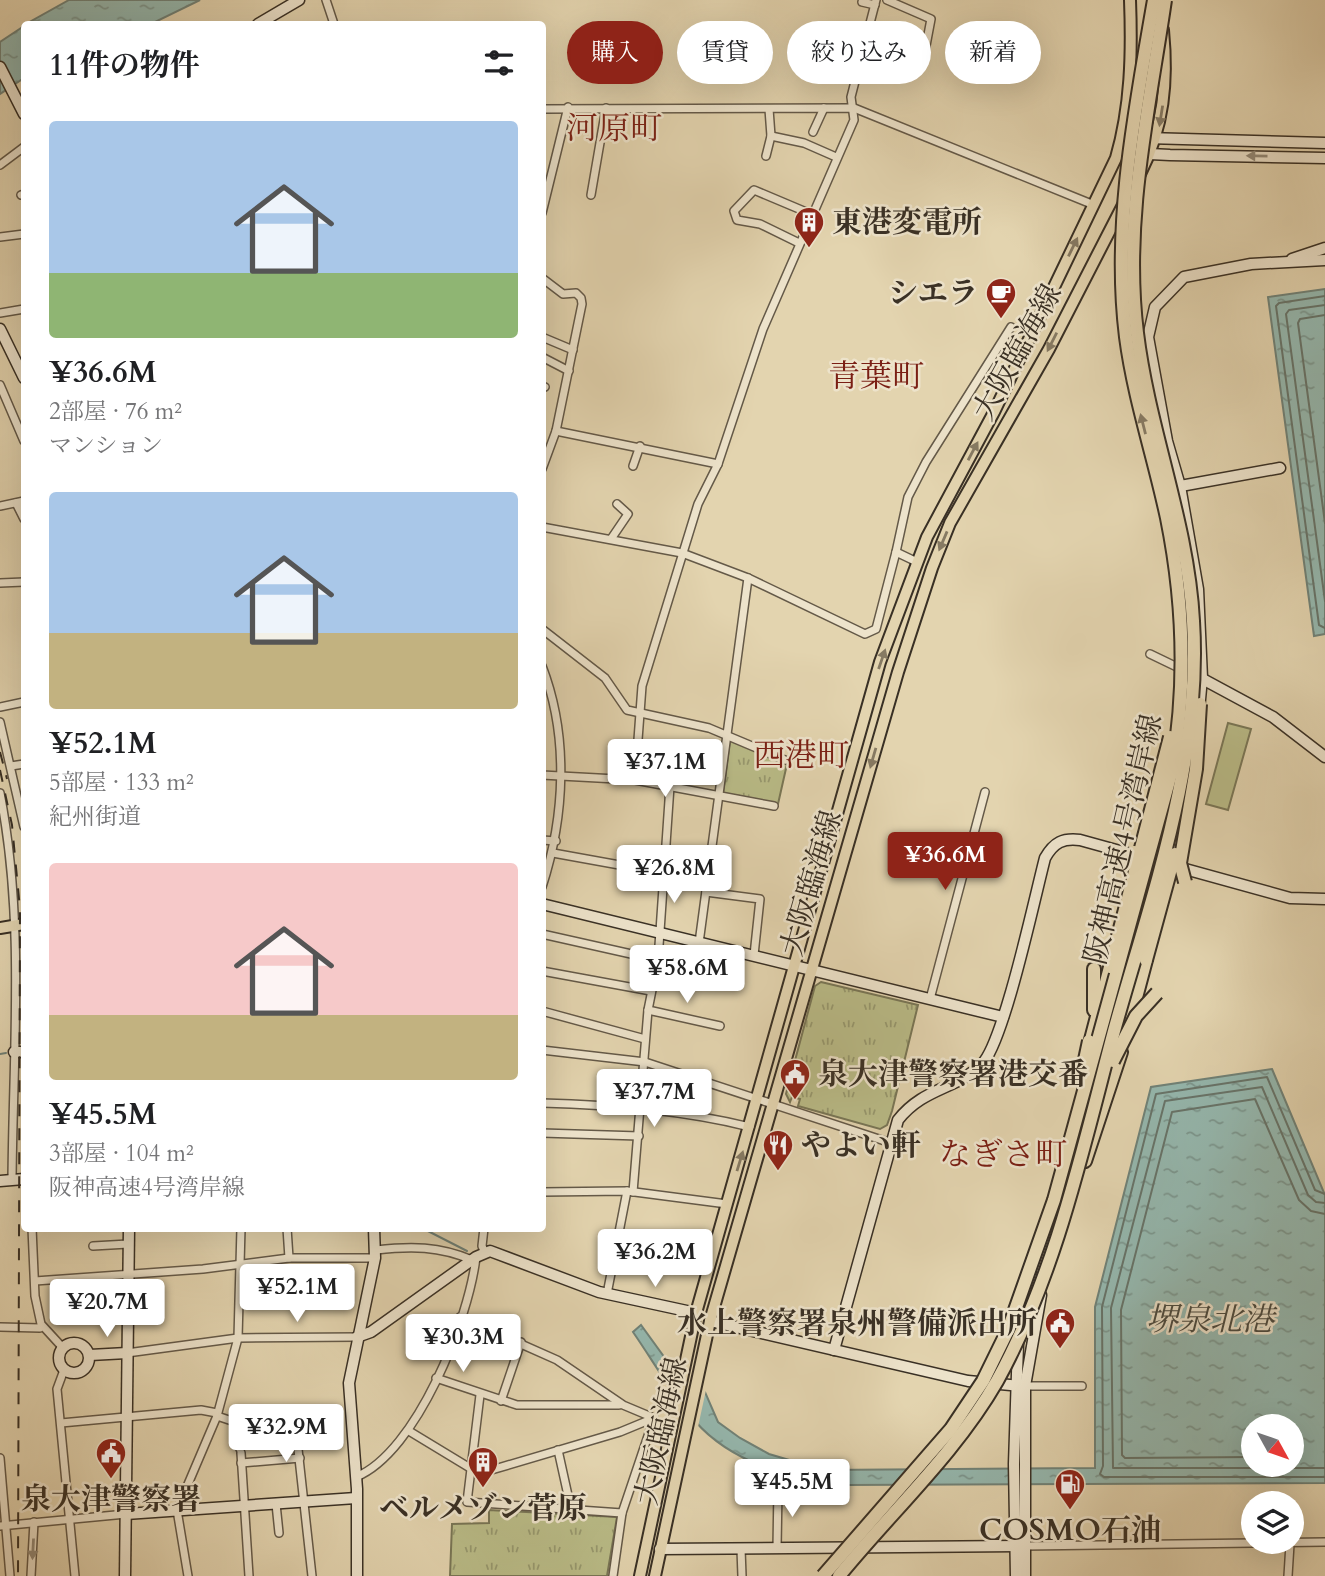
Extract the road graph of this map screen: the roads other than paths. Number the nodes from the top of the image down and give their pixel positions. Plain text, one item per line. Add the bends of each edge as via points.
1 (299, 0) edge
2 (326, 0) edge
3 (887, 0) edge
4 (1130, 0) edge
5 (1153, 0) edge
6 (1165, 0) edge
7 (862, 2) dead end
8 (876, 3) edge
9 (263, 21) edge
10 (333, 21) edge
11 (930, 21) edge
12 (0, 67) edge
13 (568, 107) junction
14 (21, 108) edge
15 (606, 108) junction
16 (824, 108) junction
17 (854, 108) junction
18 (546, 109) edge
19 (769, 109) junction
20 (813, 132) dead end
21 (771, 136) junction
22 (1122, 137) junction
23 (1156, 138) junction
24 (1325, 143) edge
25 (21, 150) edge
26 (1150, 154) junction
27 (766, 156) dead end
28 (836, 157) junction
29 (1325, 158) edge
30 (0, 165) edge
31 (591, 195) dead end
32 (546, 197) edge
33 (1094, 205) junction
34 (811, 214) junction
35 (21, 234) edge
36 (0, 237) edge
37 (799, 243) junction
38 (1325, 248) edge
39 (1325, 260) edge
40 (1282, 262) junction
41 (546, 281) edge
42 (21, 310) edge
43 (0, 313) edge
44 (1011, 327) dead end
45 (1, 333) edge
46 (546, 339) edge
47 (573, 350) junction
48 (546, 359) edge
49 (569, 371) junction
50 (21, 372) edge
51 (0, 385) edge
52 (556, 431) junction
53 (21, 434) edge
54 (1167, 442) junction
55 (640, 446) junction
56 (546, 458) edge
57 (718, 464) junction
58 (633, 466) dead end
59 (1280, 468) dead end
60 (1180, 486) junction
61 (1158, 491) junction
62 (20, 502) edge
63 (617, 504) dead end
64 (0, 506) edge
65 (546, 528) edge
66 (611, 539) junction
67 (896, 552) junction
68 (682, 553) junction
69 (917, 562) junction
70 (748, 578) junction
71 (21, 582) edge
72 (0, 583) edge
73 (1187, 623) junction
74 (546, 632) edge
75 (1150, 654) dead end
76 (1177, 667) junction
77 (546, 676) edge
78 (1202, 678) junction
79 (21, 702) edge
80 (0, 706) edge
81 (642, 714) junction
82 (0, 723) edge
83 (728, 737) junction
84 (1325, 757) edge
85 (785, 760) dead end
86 (1163, 763) junction
87 (21, 764) edge
88 (11, 766) junction
89 (1196, 769) junction
90 (546, 775) edge
91 (559, 775) junction
92 (635, 779) junction
93 (670, 786) junction
94 (17, 792) junction
95 (985, 792) dead end
96 (0, 794) edge
97 (721, 795) junction
98 (774, 806) dead end
99 (21, 812) edge
100 (546, 840) edge
101 (556, 841) junction
102 (553, 853) junction
103 (1144, 859) junction
104 (1168, 865) junction
105 (1122, 869) dead end
106 (546, 875) edge
107 (662, 876) junction
108 (708, 881) junction
109 (1185, 882) dead end
110 (706, 891) junction
111 (1325, 898) edge
112 (546, 905) edge
113 (20, 925) edge
114 (0, 928) edge
115 (660, 934) junction
116 (546, 935) edge
117 (699, 943) junction
118 (754, 955) junction
119 (658, 960) junction
120 (796, 966) junction
121 (1094, 969) dead end
122 (812, 970) junction
123 (546, 972) edge
124 (651, 991) junction
125 (1157, 993) dead end
126 (930, 999) junction
127 (648, 1010) junction
128 (546, 1012) edge
129 (1003, 1017) junction
130 (720, 1026) dead end
131 (645, 1039) junction
132 (546, 1050) edge
133 (19, 1052) edge
134 (645, 1062) junction
135 (1080, 1082) junction
136 (759, 1100) junction
137 (546, 1103) edge
138 (773, 1105) junction
139 (641, 1108) junction
140 (751, 1127) junction
141 (546, 1133) edge
142 (639, 1136) junction
143 (891, 1143) junction
144 (1065, 1161) junction
145 (1083, 1167) junction
146 (21, 1179) edge
147 (12, 1180) junction
148 (0, 1181) edge
149 (546, 1192) edge
150 (630, 1192) junction
151 (1067, 1200) junction
152 (727, 1204) junction
153 (32, 1232) edge
154 (129, 1232) edge
155 (241, 1232) edge
156 (288, 1232) edge
157 (374, 1232) edge
158 (484, 1232) edge
159 (128, 1244) junction
160 (93, 1246) dead end
161 (375, 1254) junction
162 (478, 1256) junction
163 (289, 1258) junction
164 (240, 1263) junction
165 (128, 1273) junction
166 (35, 1281) junction
167 (607, 1294) junction
168 (696, 1313) junction
169 (460, 1317) junction
170 (710, 1321) junction
171 (0, 1327) edge
172 (40, 1328) dead end
173 (357, 1337) junction
174 (238, 1338) junction
175 (521, 1342) junction
176 (63, 1348) junction
177 (834, 1350) junction
178 (127, 1353) junction
179 (90, 1355) junction
180 (64, 1370) junction
181 (436, 1378) junction
182 (1020, 1386) junction
183 (1082, 1386) dead end
184 (480, 1395) junction
185 (500, 1401) junction
186 (623, 1405) junction
187 (217, 1415) junction
188 (127, 1417) junction
189 (654, 1419) junction
190 (295, 1422) dead end
191 (61, 1423) junction
192 (409, 1431) junction
193 (558, 1450) junction
194 (0, 1458) edge
195 (300, 1458) junction
196 (241, 1463) junction
197 (470, 1468) junction
198 (356, 1477) junction
199 (778, 1489) dead end
200 (356, 1498) junction
201 (305, 1502) junction
202 (276, 1504) junction
203 (243, 1506) junction
204 (571, 1509) junction
205 (177, 1510) junction
206 (622, 1513) junction
207 (125, 1514) junction
208 (71, 1518) junction
209 (34, 1522) junction
210 (4, 1526) edge
211 (279, 1534) dead end
212 (1325, 1542) edge
213 (1304, 1543) edge
214 (1241, 1544) edge
215 (1020, 1546) junction
216 (777, 1548) junction
217 (660, 1549) junction
218 (741, 1549) junction
219 (1290, 1554) edge
220 (10, 1576) edge
221 (31, 1576) edge
222 (75, 1576) edge
223 (125, 1576) edge
224 (188, 1576) edge
225 (249, 1576) edge
226 (312, 1576) edge
227 (357, 1576) edge
228 (613, 1576) edge
229 (640, 1576) edge
230 (654, 1576) edge
231 (741, 1576) edge
232 (823, 1576) edge
233 (839, 1576) edge
234 (1016, 1576) edge
235 (1025, 1576) edge
236 (1289, 1576) edge

1 - 9 street
2 - 10 street
3 - 11 street via 914,8
4 - 22 main road, 大阪臨海線 via 1131,61
5 -> 23 main road, 大阪臨海線 via 1163,23 1166,58
73 -> 5 highway, 阪神高速4号湾岸線, bridge via 1132,373 1123,302 1125,207
6 - 73 highway, 阪神高速4号湾岸線, bridge via 1136,200 1133,299 1143,369 1184,547
7 - 8 street
8 - 17 street via 851,97
12 - 14 street
13 - 15 street
13 - 18 street
13 - 32 street
15 - 19 street
15 - 31 street
16 - 17 street
16 - 19 street
16 - 20 street
17 - 28 street via 854,120
17 - 33 street
19 - 21 street
21 - 27 street
21 - 28 street
22 - 23 street
22 - 26 street
22 - 33 main road, 大阪臨海線
23 - 24 street
23 - 26 main road, 大阪臨海線
25 - 30 street
29 -> 26 street
26 -> 122 main road, 大阪臨海線 via 1049,349 950,523 898,672
28 - 34 street
69 -> 33 main road, 大阪臨海線
34 - 37 street
34 - 37 street via 754,190 734,211 737,220 760,224
35 - 36 street
37 - 57 street via 762,329
38 - 40 street
39 - 40 street
40 - 54 street via 1184,277 1155,307 1148,337
41 - 47 street via 563,294 576,293 581,298
42 - 43 street
44 - 67 street via 908,497
45 - 50 street
46 - 47 street
47 - 49 street
48 - 49 street
49 - 52 street
51 - 53 street
52 - 55 street
52 - 56 street
54 - 60 street
54 - 61 street
55 - 57 street
55 - 58 street
57 - 68 street via 698,504
59 - 60 street
60 - 61 street
60 - 78 street via 1198,589
61 - 76 street via 1173,594
62 - 64 street
63 - 66 street via 628,513
65 - 66 street
66 - 68 street
67 - 69 street
67 - 70 street via 876,629 865,634
68 - 70 street
68 - 81 street via 642,686
120 -> 69 main road, 大阪臨海線 via 880,662
70 - 83 street
71 - 72 street
73 - 86 highway, bridge via 1178,699
73 - 89 highway, bridge via 1200,696
73 - 144 highway, 阪神高速4号湾岸線, bridge via 1172,770
73 - 151 highway, 阪神高速4号湾岸線, bridge via 1193,694 1183,775
74 - 81 street via 605,678 627,710
75 - 76 street
76 - 78 street
76 - 103 street via 1168,758
77 - 91 street via 561,731
78 - 84 street via 1273,717
78 - 104 street via 1192,767
79 - 80 street
81 - 83 street via 688,722
81 - 92 street
82 - 88 street
83 - 85 street
83 - 97 street
86 - 105 highway, bridge via 1134,852
86 - 135 highway, bridge
87 - 88 street
88 - 94 street
89 - 109 highway, bridge via 1180,863
89 - 145 highway, bridge via 1110,1089
90 - 91 street
91 - 92 street
91 - 101 street
92 - 93 street
93 - 97 street
93 - 107 street
94 - 96 street
94 - 99 street
95 - 126 street
96 - 113 street
97 - 98 street
97 - 108 street
100 - 101 street
101 - 102 street
102 - 106 street
102 - 107 street
103 - 104 street
103 - 129 street via 1068,839 1051,848
103 - 135 street
104 - 111 street via 1290,898
104 - 145 street
107 - 108 street
107 - 115 street
108 - 110 street
110 - 117 street
110 - 118 street via 760,899
112 - 115 street
113 - 114 main road
113 - 133 street
115 - 117 street
115 - 119 street
116 - 119 street
117 - 118 street
118 - 120 street
119 - 124 street
120 - 122 street
120 - 136 main road, 大阪臨海線
121 - 144 highway, bridge via 1092,1026
122 - 126 street
122 - 138 main road, 大阪臨海線
123 - 124 street
124 - 127 street
125 - 151 highway, bridge via 1136,1016 1118,1049
126 - 129 street
127 - 130 street
127 - 131 street
128 - 131 street
129 - 143 street via 994,1049 982,1064 909,1106 898,1120
131 - 134 street
132 - 134 street
133 - 147 street
134 - 136 street
134 - 139 street
135 - 182 street via 1022,1319
136 - 138 street
136 - 140 main road, 大阪臨海線
137 - 139 street
138 - 143 street
138 - 170 main road, 大阪臨海線
139 - 140 street
139 - 142 street
152 -> 140 main road, 大阪臨海線
141 - 142 street
142 - 150 street
143 - 177 street
144 - 232 highway, 阪神高速4号湾岸線, bridge via 1025,1289 984,1381 933,1453
145 - 182 street via 1041,1296
146 - 147 street
147 - 148 street
149 - 150 street
150 - 152 street
150 - 167 street
151 - 233 highway, 阪神高速4号湾岸線, bridge via 1032,1303 996,1382 942,1460
152 - 168 main road, 大阪臨海線
153 - 166 street
154 - 159 street
155 - 164 street
156 - 163 street
157 - 161 street
158 - 162 street
159 - 160 street
159 - 165 street
161 - 162 street via 419,1246
161 - 163 street
161 - 173 street
162 - 167 street via 496,1253
162 - 169 street
162 - 173 street via 371,1332
163 - 164 street
164 - 165 street
164 - 174 street
165 - 166 street
165 - 178 street
166 - 176 street via 41,1324
167 - 168 street
168 - 229 main road, 大阪臨海線
169 - 175 street
169 - 181 street
170 - 177 street
170 - 217 main road, 大阪臨海線
171 - 172 street
173 - 174 street
173 - 198 street via 349,1383
174 - 178 street
174 - 187 street
175 - 185 street
175 - 186 street via 557,1360
176 - 179 street via 76,1343
176 - 180 street via 59,1357
177 - 182 street via 968,1381
178 - 179 street
178 - 188 street
179 - 180 street via 82,1372
180 - 191 street via 57,1389
181 - 184 street
181 - 192 street
182 - 183 street
182 - 215 street
184 - 185 street
184 - 197 street
185 - 186 street via 534,1407
186 - 189 street
187 - 188 street via 201,1410
187 - 196 street via 241,1424
187 - 205 street
188 - 191 street
188 - 207 street
189 - 193 street
189 - 206 street
190 - 195 street
191 - 208 street
192 - 197 street
192 - 198 street
193 - 197 street via 488,1471
193 - 204 street
194 - 210 street
195 - 196 street
195 - 201 street
196 - 203 street
197 - 204 street via 467,1502
198 - 200 street
199 - 216 street
200 - 201 street
200 - 227 street
201 - 202 street
201 - 226 street
202 - 203 street
202 - 211 street
203 - 205 street
203 - 225 street
204 - 206 street
205 - 207 street
205 - 224 street
206 - 228 street
207 - 208 street
207 - 223 street
208 - 209 street
208 - 222 street
209 - 210 street
209 -> 221 street
210 - 220 street
212 - 213 street
214 - 215 street
215 - 216 street
215 - 234 street
215 - 235 street
216 - 218 street
217 - 218 street
217 - 230 main road, 大阪臨海線
218 - 231 street
219 - 236 street

